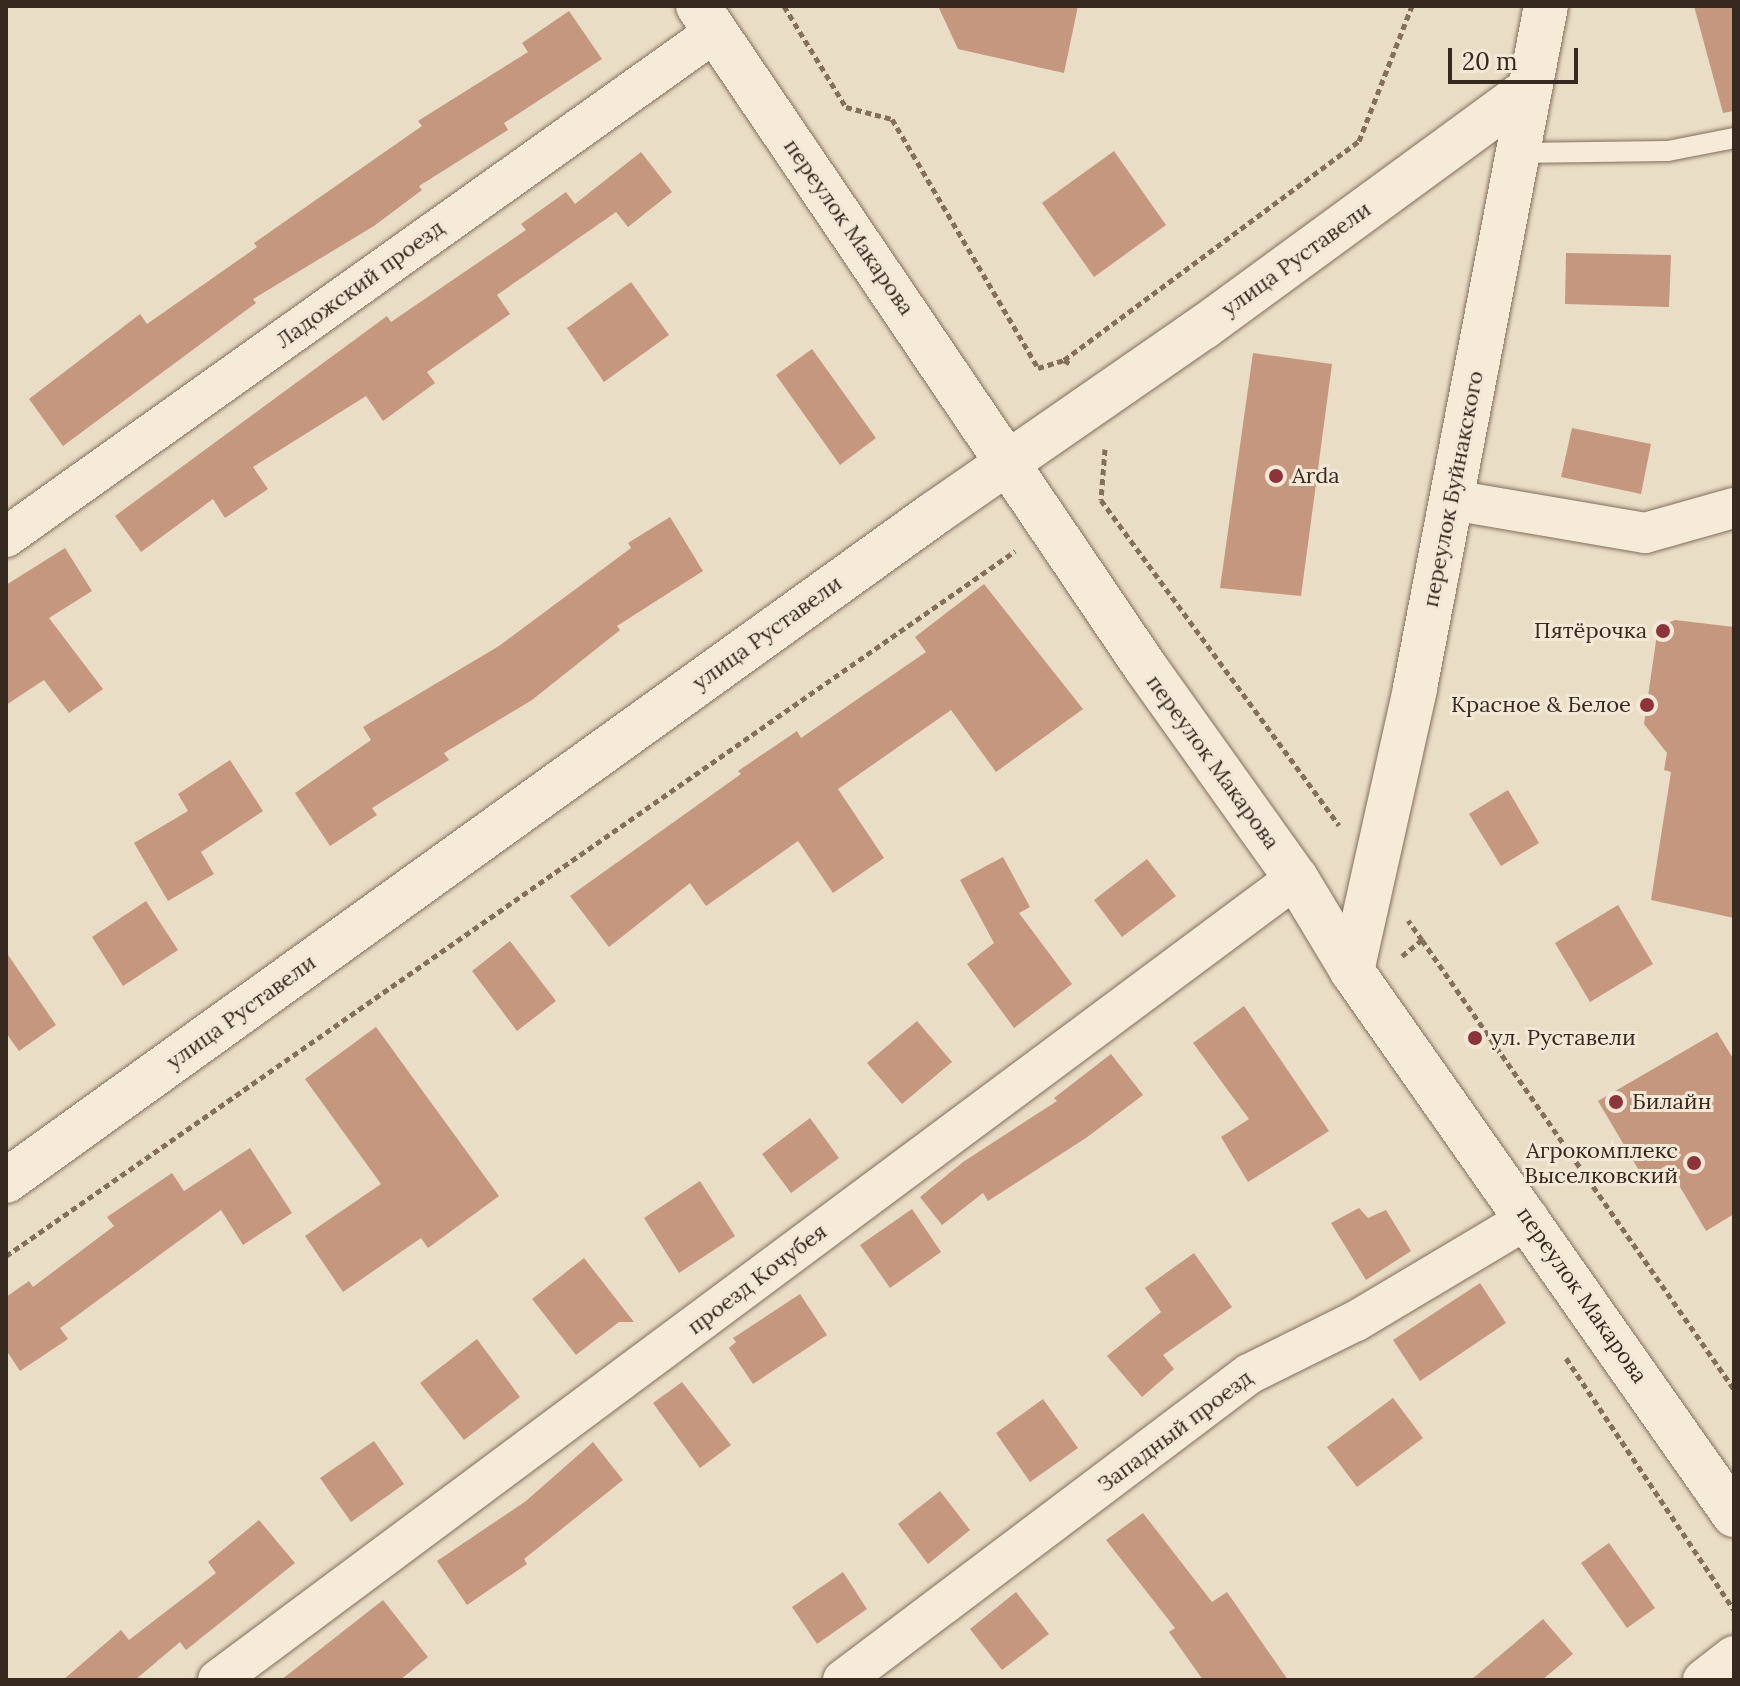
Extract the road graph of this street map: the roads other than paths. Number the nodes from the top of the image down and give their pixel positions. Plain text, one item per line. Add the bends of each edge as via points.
1 (1546, 6) edge
2 (706, 19) edge
3 (1530, 88) junction
4 (1734, 138) edge
5 (1517, 153) junction
6 (1010, 462) junction
7 (1452, 500) junction
8 (1734, 508) edge
9 (6, 537) edge
10 (1296, 878) junction
11 (1352, 971) junction
12 (6, 1181) edge
13 (1529, 1218) junction
14 (1734, 1515) edge
15 (1734, 1656) edge
16 (218, 1680) edge
17 (843, 1680) edge
18 (1703, 1680) edge

1 - 3 street, переулок Буйнакского
2 - 6 street, переулок Макарова
2 - 9 street, Ладожский проезд
3 - 5 street, переулок Буйнакского
3 - 6 street, улица Руставели
4 - 5 lane via 1668,151
5 - 7 street, переулок Буйнакского
6 - 10 street, переулок Макарова via 1146,668
6 - 12 street, улица Руставели
7 - 8 street via 1645,533
7 - 11 street, переулок Буйнакского
10 - 11 street, переулок Макарова
10 - 16 street, проезд Кочубея
11 - 13 street, переулок Макарова
13 - 14 street, переулок Макарова
13 - 17 street, Западный проезд via 1356,1321 1249,1374
15 - 18 street

